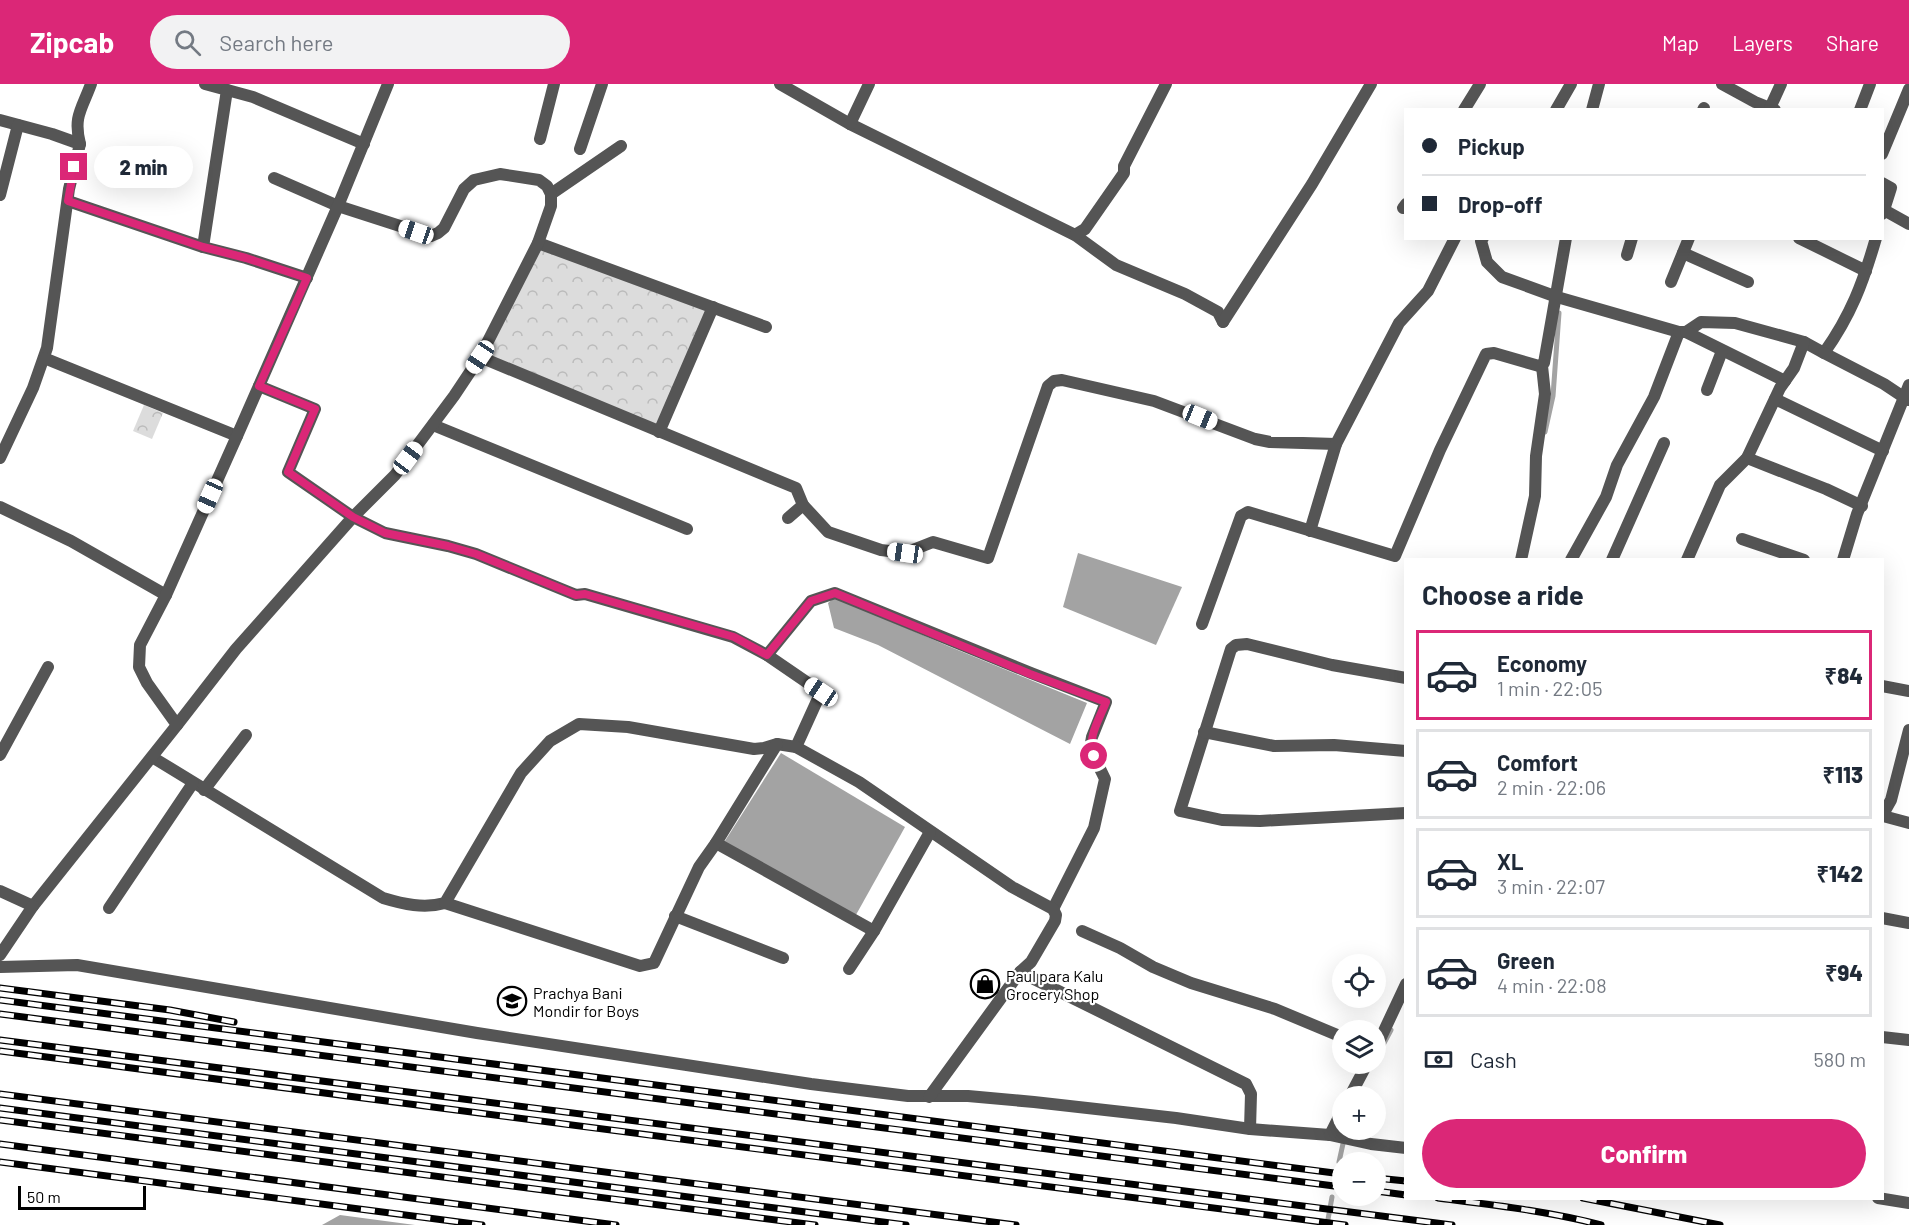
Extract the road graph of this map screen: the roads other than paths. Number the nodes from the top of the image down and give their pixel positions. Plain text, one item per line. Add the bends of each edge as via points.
1 (90, 84) edge
2 (205, 84) edge
3 (388, 84) edge
4 (554, 84) edge
5 (602, 84) edge
6 (780, 84) edge
7 (869, 84) edge
8 (1166, 84) edge
9 (1371, 84) edge
10 (1480, 84) edge
11 (1571, 84) edge
12 (1599, 84) edge
13 (1723, 84) edge
14 (1781, 84) edge
15 (1870, 84) edge
16 (1909, 89) edge
17 (227, 90) junction
18 (1465, 108) edge
19 (1557, 108) edge
20 (1593, 108) edge
21 (1770, 108) edge
22 (1772, 108) edge
23 (1861, 108) edge
24 (0, 120) edge
25 (850, 124) junction
26 (18, 125) junction
27 (540, 138) dead end
28 (80, 144) junction
29 (364, 144) junction
30 (621, 146) dead end
31 (580, 149) dead end
32 (1884, 149) edge
33 (274, 178) dead end
34 (1884, 184) edge
35 (551, 194) junction
36 (0, 195) edge
37 (68, 201) junction
38 (338, 206) junction
39 (1884, 209) edge
40 (1884, 212) edge
41 (1909, 224) edge
42 (1075, 235) junction
43 (1454, 240) edge
44 (1480, 240) edge
45 (1566, 240) edge
46 (1632, 240) edge
47 (1688, 240) edge
48 (1803, 240) edge
49 (1875, 240) edge
50 (538, 243) junction
51 (203, 247) junction
52 (1683, 253) junction
53 (1628, 255) dead end
54 (1866, 272) junction
55 (307, 278) junction
56 (1671, 282) dead end
57 (1748, 282) dead end
58 (1557, 297) junction
59 (713, 307) junction
60 (766, 327) dead end
61 (1683, 332) junction
62 (1804, 342) junction
63 (1722, 351) junction
64 (1824, 353) junction
65 (480, 357) junction
66 (44, 358) junction
67 (1542, 366) junction
68 (1785, 381) junction
69 (259, 386) junction
70 (1707, 390) dead end
71 (1907, 394) edge
72 (1775, 399) junction
73 (433, 425) junction
74 (659, 432) junction
75 (237, 436) junction
76 (1664, 443) dead end
77 (1336, 444) junction
78 (1883, 451) junction
79 (0, 458) edge
80 (1747, 458) junction
81 (803, 505) junction
82 (1862, 506) junction
83 (0, 507) edge
84 (353, 517) junction
85 (788, 518) dead end
86 (687, 529) dead end
87 (1310, 531) junction
88 (1742, 539) dead end
89 (1400, 558) edge
90 (1521, 558) edge
91 (1571, 558) edge
92 (1613, 558) edge
93 (1688, 558) edge
94 (1798, 558) edge
95 (1845, 558) edge
96 (166, 595) junction
97 (1202, 624) dead end
98 (767, 655) junction
99 (48, 667) dead end
100 (1404, 678) edge
101 (1884, 686) edge
102 (1909, 691) edge
103 (177, 725) junction
104 (1909, 730) edge
105 (1204, 732) junction
106 (246, 735) dead end
107 (777, 744) junction
108 (796, 747) junction
109 (1404, 751) edge
110 (0, 755) edge
111 (152, 757) junction
112 (193, 783) junction
113 (204, 790) junction
114 (1884, 811) edge
115 (1404, 813) edge
116 (1884, 813) edge
117 (1909, 823) edge
118 (930, 832) junction
119 (716, 843) junction
120 (0, 891) edge
121 (445, 903) junction
122 (33, 906) junction
123 (109, 908) dead end
124 (1053, 909) junction
125 (675, 916) junction
126 (1884, 918) edge
127 (1909, 923) edge
128 (874, 931) junction
129 (1082, 931) dead end
130 (0, 956) edge
131 (783, 958) dead end
132 (0, 966) edge
133 (849, 969) dead end
134 (1020, 972) junction
135 (1404, 988) edge
136 (1386, 1027) edge
137 (1332, 1033) edge
138 (1884, 1037) edge
139 (1909, 1040) edge
140 (929, 1096) junction
141 (1250, 1129) junction
142 (1332, 1131) edge
143 (1330, 1135) junction
144 (1404, 1148) edge
145 (1884, 1199) edge
146 (1909, 1203) edge

1 - 28 street via 75,127
2 - 17 street
3 - 29 street
4 - 27 street
5 - 31 street
6 - 25 street
7 - 25 street
8 - 42 street via 1124,173 1085,229
9 - 42 street via 1223,322 1218,312 1116,266
10 - 18 street
11 - 19 street
12 - 20 street
13 - 21 street
14 - 22 street
15 - 23 street
16 - 32 street
17 - 29 street via 253,97
17 - 51 street
24 - 26 street
25 - 42 street
26 - 28 street
26 - 36 street
28 - 37 street
29 - 38 street
30 - 35 street
33 - 38 street
34 - 39 street via 1890,188
35 - 38 street via 539,180 500,174 474,180 464,189 444,228 431,236
35 - 50 street via 551,206
37 - 51 street
37 - 66 street
38 - 55 street
40 - 41 street
43 - 77 street via 1428,291 1399,323
44 - 58 street via 1487,262 1503,277
45 - 58 street
46 - 53 street
47 - 52 street
48 - 54 street
49 - 54 street
50 - 59 street
50 - 65 street
51 - 55 street
52 - 56 street
52 - 57 street
54 - 64 street via 1843,327
55 - 69 street
58 - 61 street
58 - 67 street
59 - 60 street
59 - 74 street
61 - 62 street via 1701,322 1735,323
61 - 63 street
61 - 91 street via 1617,465 1606,497
62 - 64 street
62 - 68 street
63 - 68 street
63 - 70 street
64 - 71 street
65 - 73 street
65 - 74 street
66 - 75 street
66 - 79 street
67 - 89 street via 1485,354 1440,450
67 - 90 street via 1545,394 1535,496
68 - 72 street
69 - 75 street
69 - 84 street via 315,409 288,472
71 - 78 street
72 - 78 street
72 - 80 street
73 - 84 street via 395,475
73 - 86 street
74 - 81 street via 796,488
75 - 96 street
76 - 92 street
77 - 81 street via 1270,442 1154,401 1062,380 1048,386 988,558 933,542 905,553 881,550 828,532
77 - 87 street
78 - 82 street
80 - 82 street
80 - 93 street via 1720,485
81 - 85 street
82 - 95 street
83 - 96 street via 71,541
84 - 98 street via 385,533 476,554 576,595 585,594 734,637
84 - 103 street via 237,649
87 - 89 street
87 - 97 street via 1248,512 1243,514
88 - 94 street
96 - 103 street via 140,645 139,667
98 - 108 street via 821,692
98 - 124 street via 811,601 835,593 1106,702 1090,748 1105,779 1094,828
99 - 110 street
100 - 105 street via 1247,644 1236,645 1231,649
101 - 102 street
103 - 111 street
104 - 114 street via 1891,800
105 - 109 street via 1274,746 1334,745
105 - 115 street via 1180,811 1222,820 1260,821
106 - 113 street
107 - 108 street
107 - 119 street
107 - 121 street via 754,749 628,727 579,724 550,741 521,773
108 - 118 street via 859,782
111 - 112 street
111 - 122 street
112 - 113 street
112 - 123 street
113 - 121 street via 383,898 406,904
116 - 117 street
118 - 124 street via 1012,887
118 - 128 street
119 - 125 street via 699,867
119 - 128 street
120 - 122 street
121 - 125 street via 640,966 654,963
122 - 130 street
124 - 134 street via 1055,921 1031,962
125 - 131 street
126 - 127 street
128 - 133 street
129 - 137 street via 1182,979
132 - 140 street via 77,965 712,1070
134 - 140 street
134 - 141 street via 1246,1084 1251,1094
135 - 136 street
138 - 139 street
140 - 141 street via 1034,1102
141 - 143 street
142 - 143 street
143 - 144 street
145 - 146 street

